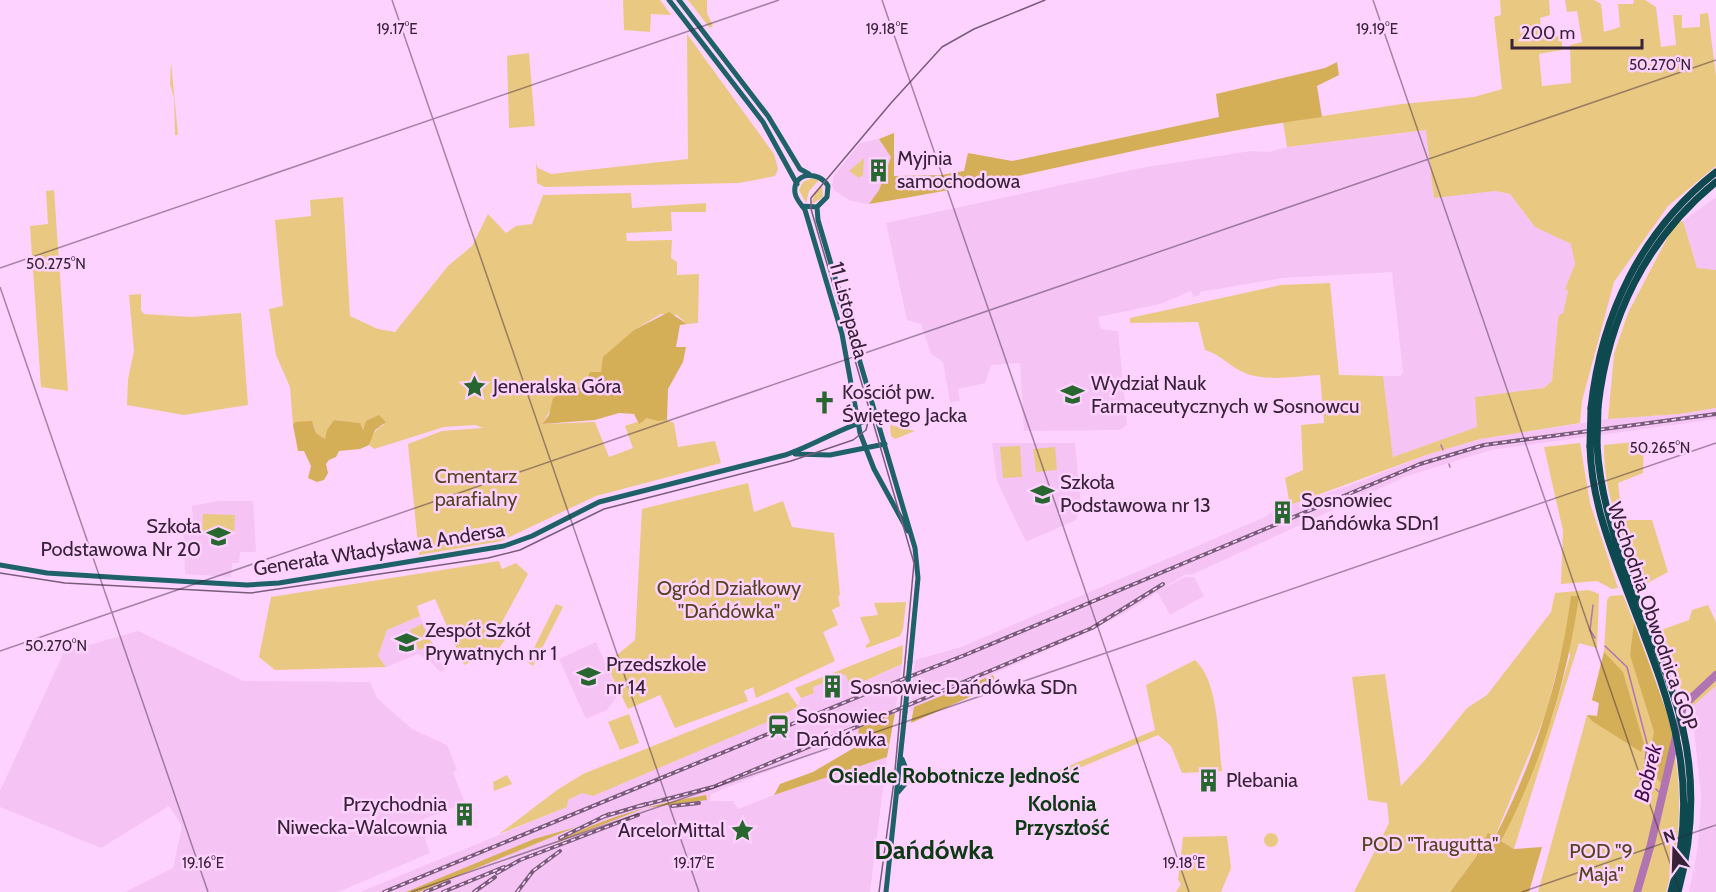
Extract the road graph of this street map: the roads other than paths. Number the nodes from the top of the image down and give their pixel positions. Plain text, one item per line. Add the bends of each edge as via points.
1 (669, 0) edge
2 (679, 0) edge
3 (1716, 172) edge
4 (809, 174) junction
5 (1716, 182) edge
6 (797, 184) junction
7 (802, 206) junction
8 (817, 207) junction
9 (1594, 407) junction
10 (879, 420) junction
11 (858, 424) junction
12 (885, 444) junction
13 (866, 449) junction
14 (785, 455) junction
15 (911, 535) junction
16 (0, 565) edge
17 (1640, 617) junction
18 (903, 771) junction
19 (901, 783) junction
20 (886, 892) edge
21 (1671, 892) edge
22 (1678, 892) edge

1 - 6 main road via 763,122
2 - 4 main road via 759,103 800,169
3 - 9 highway, Wschodnia Obwodnica GOP via 1666,219 1632,270 1604,334 1596,364
4 - 6 main road
4 - 8 main road via 822,178 828,186 827,197
5 - 9 highway, Wschodnia Obwodnica GOP via 1665,232 1633,284 1612,334
6 - 7 main road via 796,197
7 - 8 main road
7 - 11 main road, 11 Listopada via 842,334
8 - 10 main road, 11 Listopada
9 - 17 highway, Wschodnia Obwodnica GOP, bridge via 1593,446 1605,506
10 - 11 main road, Generała Władysława Andersa
10 - 12 main road, 11 Listopada
11 - 13 main road, 11 Listopada
11 - 14 main road, Generała Władysława Andersa
12 - 13 main road, Generała Władysława Andersa
12 - 15 main road
13 - 14 main road, Generała Władysława Andersa via 824,456
13 - 15 main road
14 - 16 main road, Generała Władysława Andersa via 599,502 504,546 287,582 247,585 173,581 47,573
15 - 18 main road, bridge via 919,570 901,758
17 - 21 highway, Wschodnia Obwodnica GOP via 1671,708 1682,757 1683,834
17 - 22 highway, Wschodnia Obwodnica GOP via 1673,693 1687,749 1691,819
18 - 19 main road
18 - 19 main road via 910,778
19 - 20 main road

